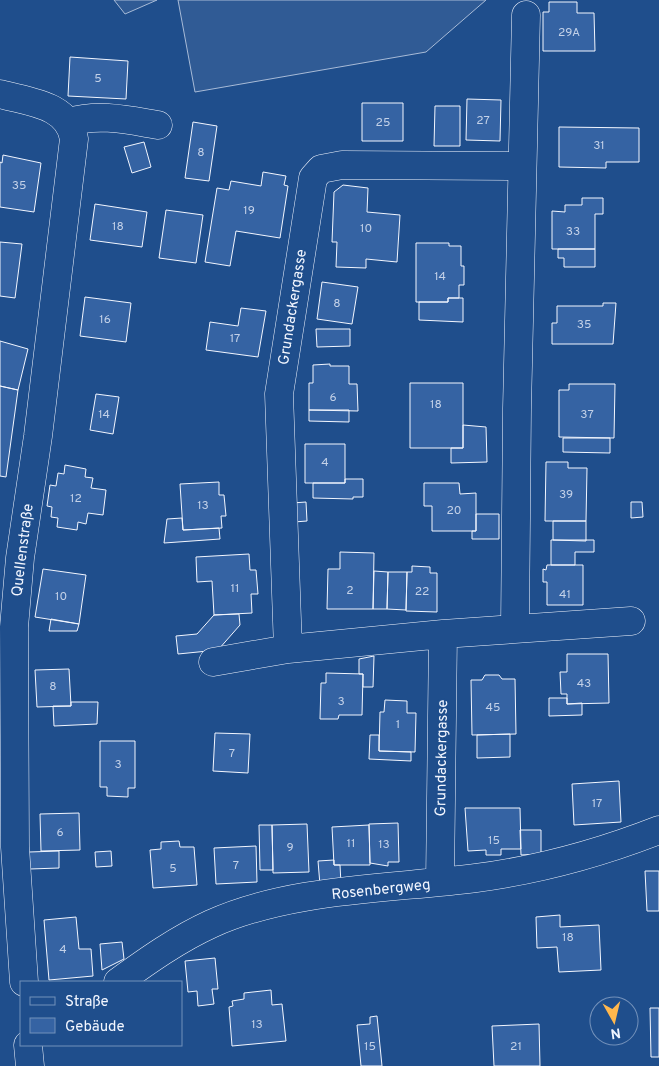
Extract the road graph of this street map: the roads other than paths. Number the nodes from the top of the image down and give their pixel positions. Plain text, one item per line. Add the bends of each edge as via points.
1 (526, 15) dead end
2 (0, 94) edge
3 (69, 122) junction
4 (158, 125) dead end
5 (521, 166) junction
6 (631, 621) dead end
7 (515, 627) junction
8 (443, 634) junction
9 (288, 649) junction
10 (213, 662) dead end
11 (659, 830) edge
12 (440, 882) junction
13 (24, 981) edge
14 (120, 981) edge
15 (28, 1046) edge
16 (30, 1066) edge

1 - 5 street
2 - 3 street via 52,109
3 - 4 street via 104,116
3 - 13 street, Quellenstraße via 74,139 73,156 20,558 14,627 15,847
5 - 7 street
5 - 9 street, Grundackergasse via 342,165 321,169 313,178 279,394
6 - 7 street
7 - 8 street
8 - 9 street
8 - 12 street, Grundackergasse
9 - 10 street
11 - 12 street, Rosenbergweg via 568,860 497,875
12 - 14 street, Rosenbergweg via 319,896 231,916 197,931
15 - 16 street

